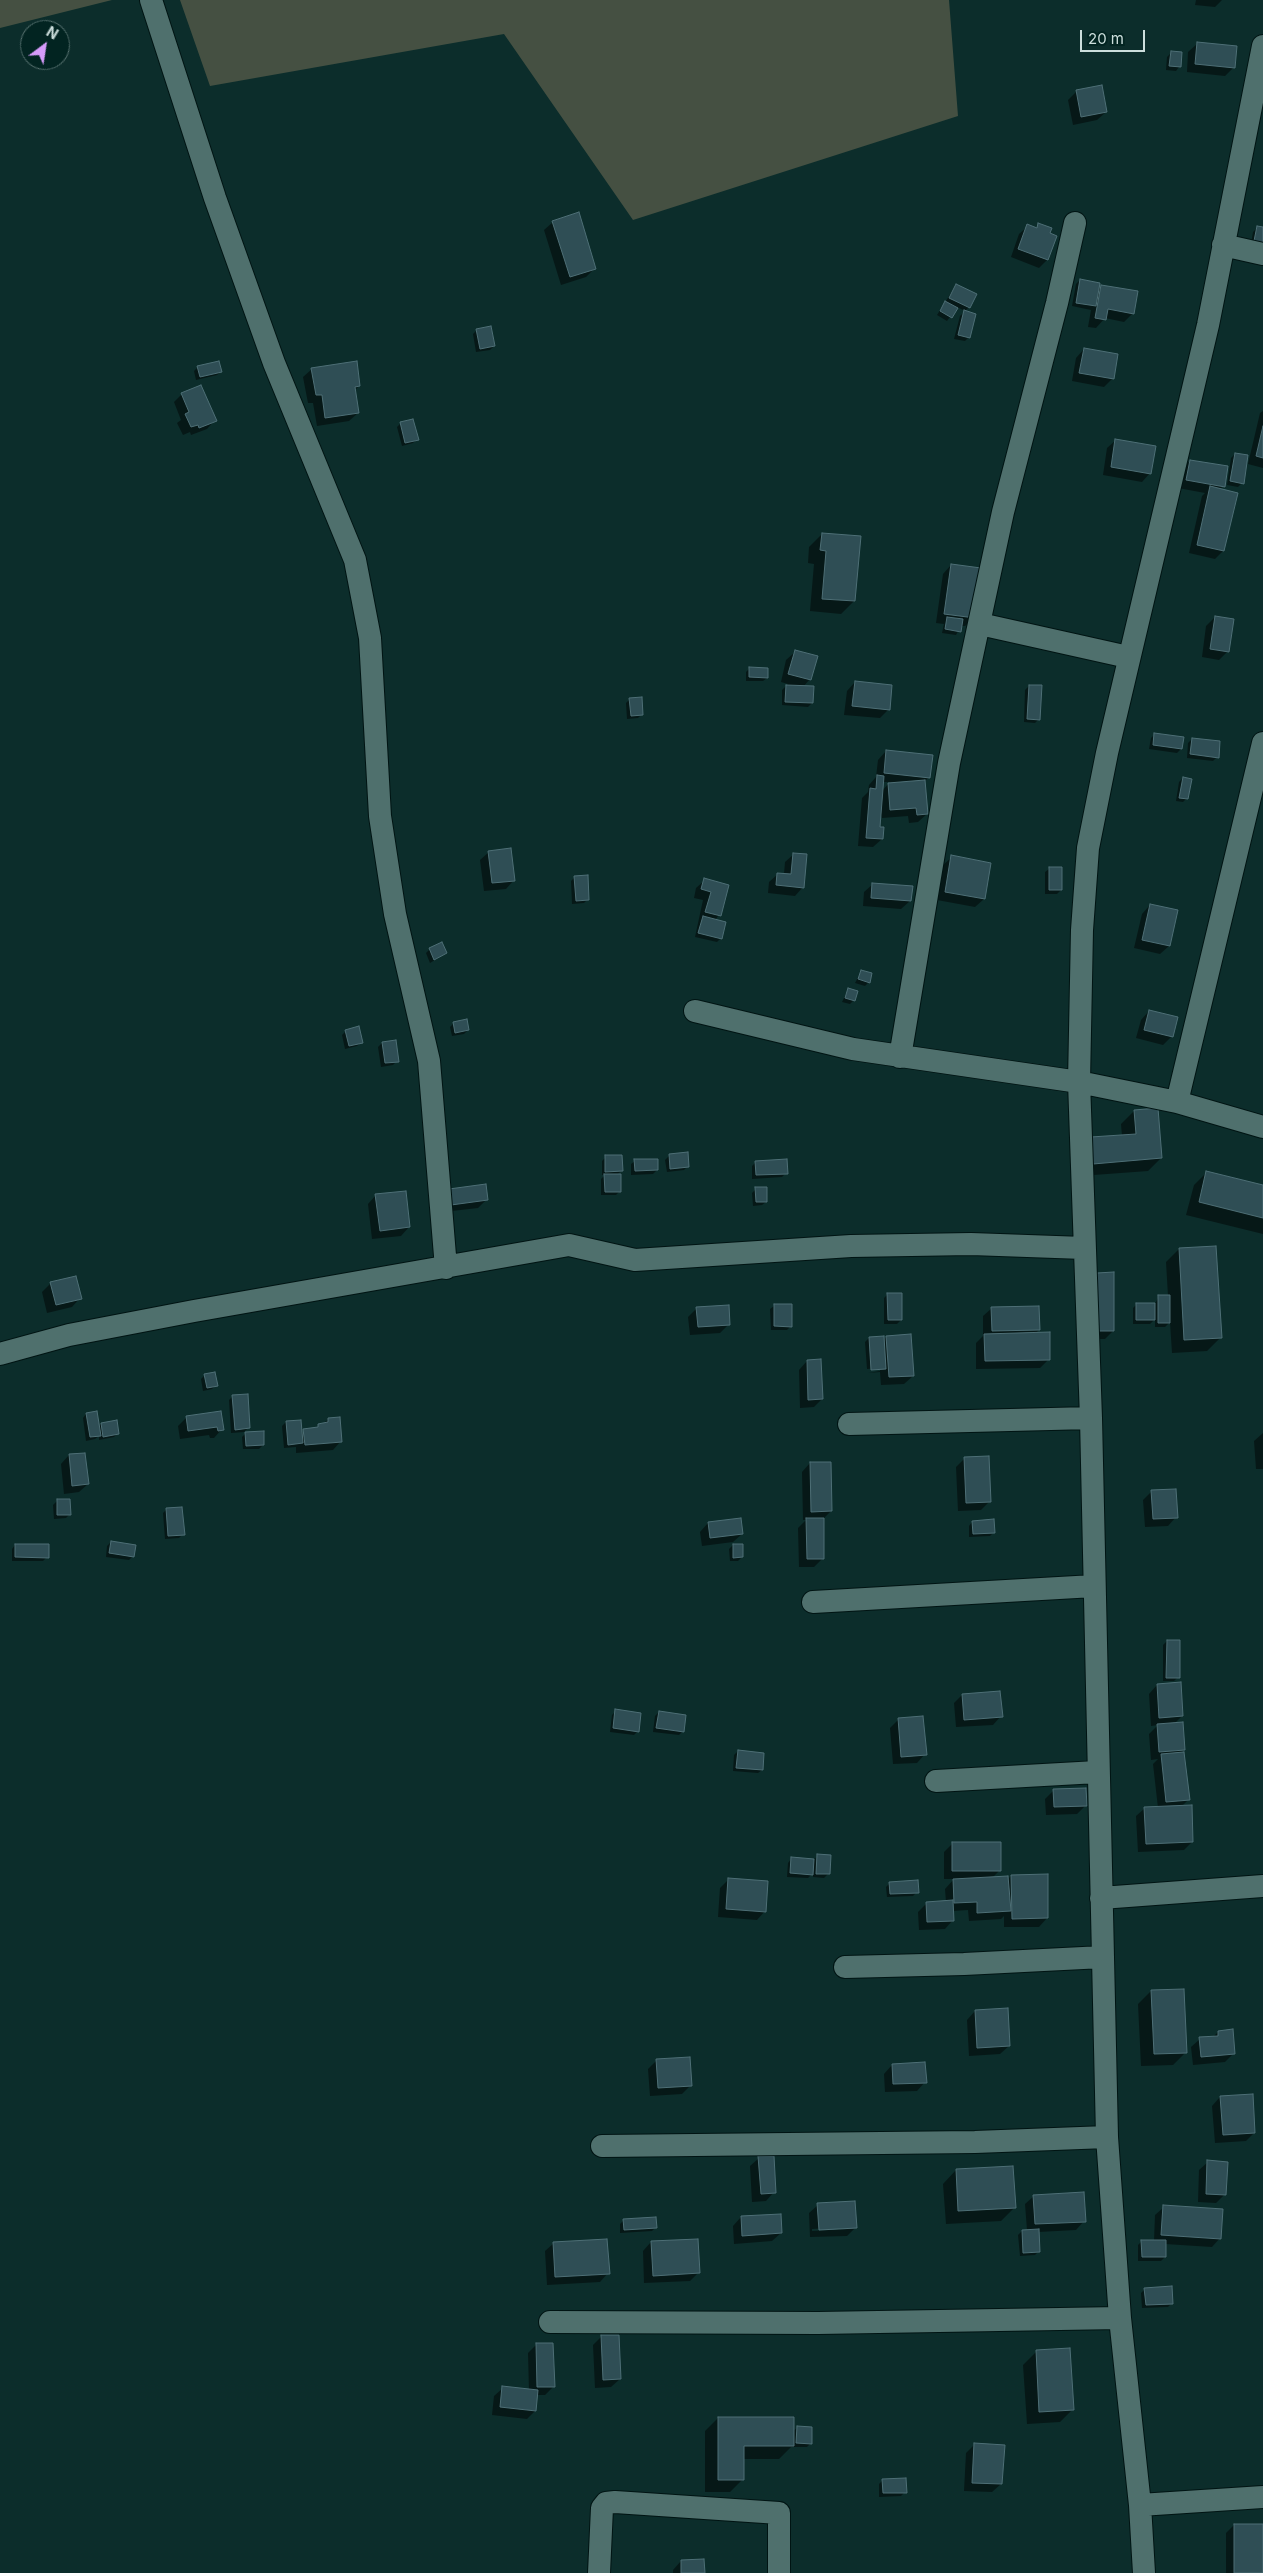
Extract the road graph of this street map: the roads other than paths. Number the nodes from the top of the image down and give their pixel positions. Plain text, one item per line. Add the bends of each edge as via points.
1 (151, 0) edge
2 (1263, 46) edge
3 (1075, 223) dead end
4 (1223, 244) junction
5 (1263, 254) edge
6 (980, 624) junction
7 (1128, 657) junction
8 (1263, 743) edge
9 (695, 1011) dead end
10 (900, 1057) junction
11 (1079, 1082) junction
12 (1176, 1102) junction
13 (1263, 1127) edge
14 (1084, 1248) junction
15 (446, 1268) junction
16 (0, 1354) edge
17 (1090, 1418) junction
18 (849, 1424) dead end
19 (1094, 1586) junction
20 (813, 1602) dead end
21 (1097, 1772) junction
22 (936, 1781) dead end
23 (1263, 1886) edge
24 (1101, 1898) junction
25 (1103, 1957) junction
26 (845, 1967) dead end
27 (1107, 2136) junction
28 (602, 2146) dead end
29 (1120, 2318) junction
30 (550, 2322) dead end
31 (1263, 2497) edge
32 (1140, 2505) junction
33 (599, 2573) edge
34 (780, 2573) edge
35 (1144, 2573) edge

1 - 15 street via 215,198 274,363 355,560 370,638 382,826 395,914 429,1061
2 - 4 street
3 - 6 street via 1003,512
4 - 5 street
4 - 7 street via 1208,325
6 - 7 street
6 - 10 street via 949,764
7 - 11 street via 1088,848 1079,1007
8 - 12 street
9 - 10 street via 816,1041
10 - 11 street
11 - 12 street
11 - 14 street
12 - 13 street
14 - 15 street via 971,1244 851,1246 635,1260 569,1246
14 - 17 street
15 - 16 street via 69,1335
17 - 18 street
17 - 19 street
19 - 20 street
19 - 21 street
21 - 22 street
21 - 24 street
23 - 24 street
24 - 25 street
25 - 26 street
25 - 27 street
27 - 28 street via 975,2142
27 - 29 street
29 - 30 street via 818,2323
29 - 32 street
31 - 32 street
32 - 35 street
33 - 34 street via 602,2508 606,2503 614,2502 780,2513

